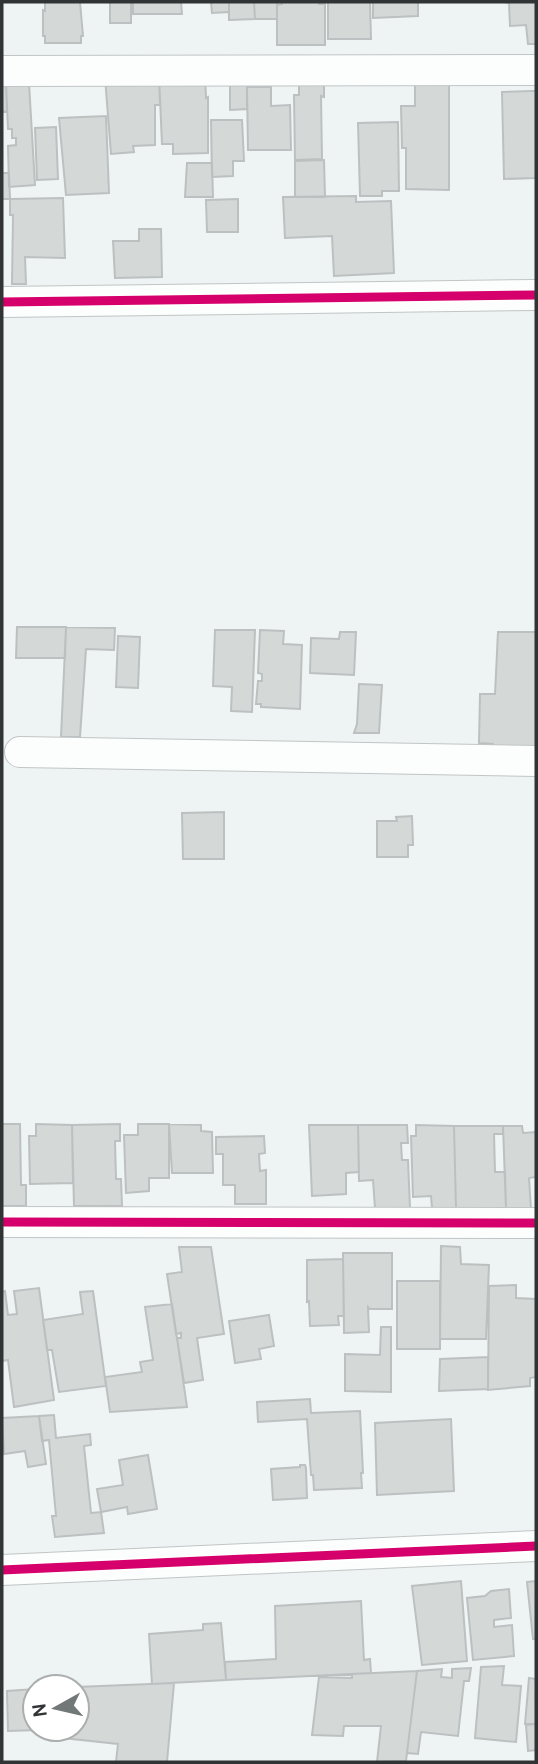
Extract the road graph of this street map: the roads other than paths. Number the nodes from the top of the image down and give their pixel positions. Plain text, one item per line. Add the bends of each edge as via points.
1 (536, 70) edge
2 (2, 71) edge
3 (536, 295) edge
4 (2, 303) edge
5 (20, 752) dead end
6 (536, 761) edge
7 (2, 1222) edge
8 (536, 1223) edge
9 (536, 1546) edge
10 (2, 1570) edge

1 - 2 street
3 - 4 street
5 - 6 street
7 - 8 street
9 - 10 street

